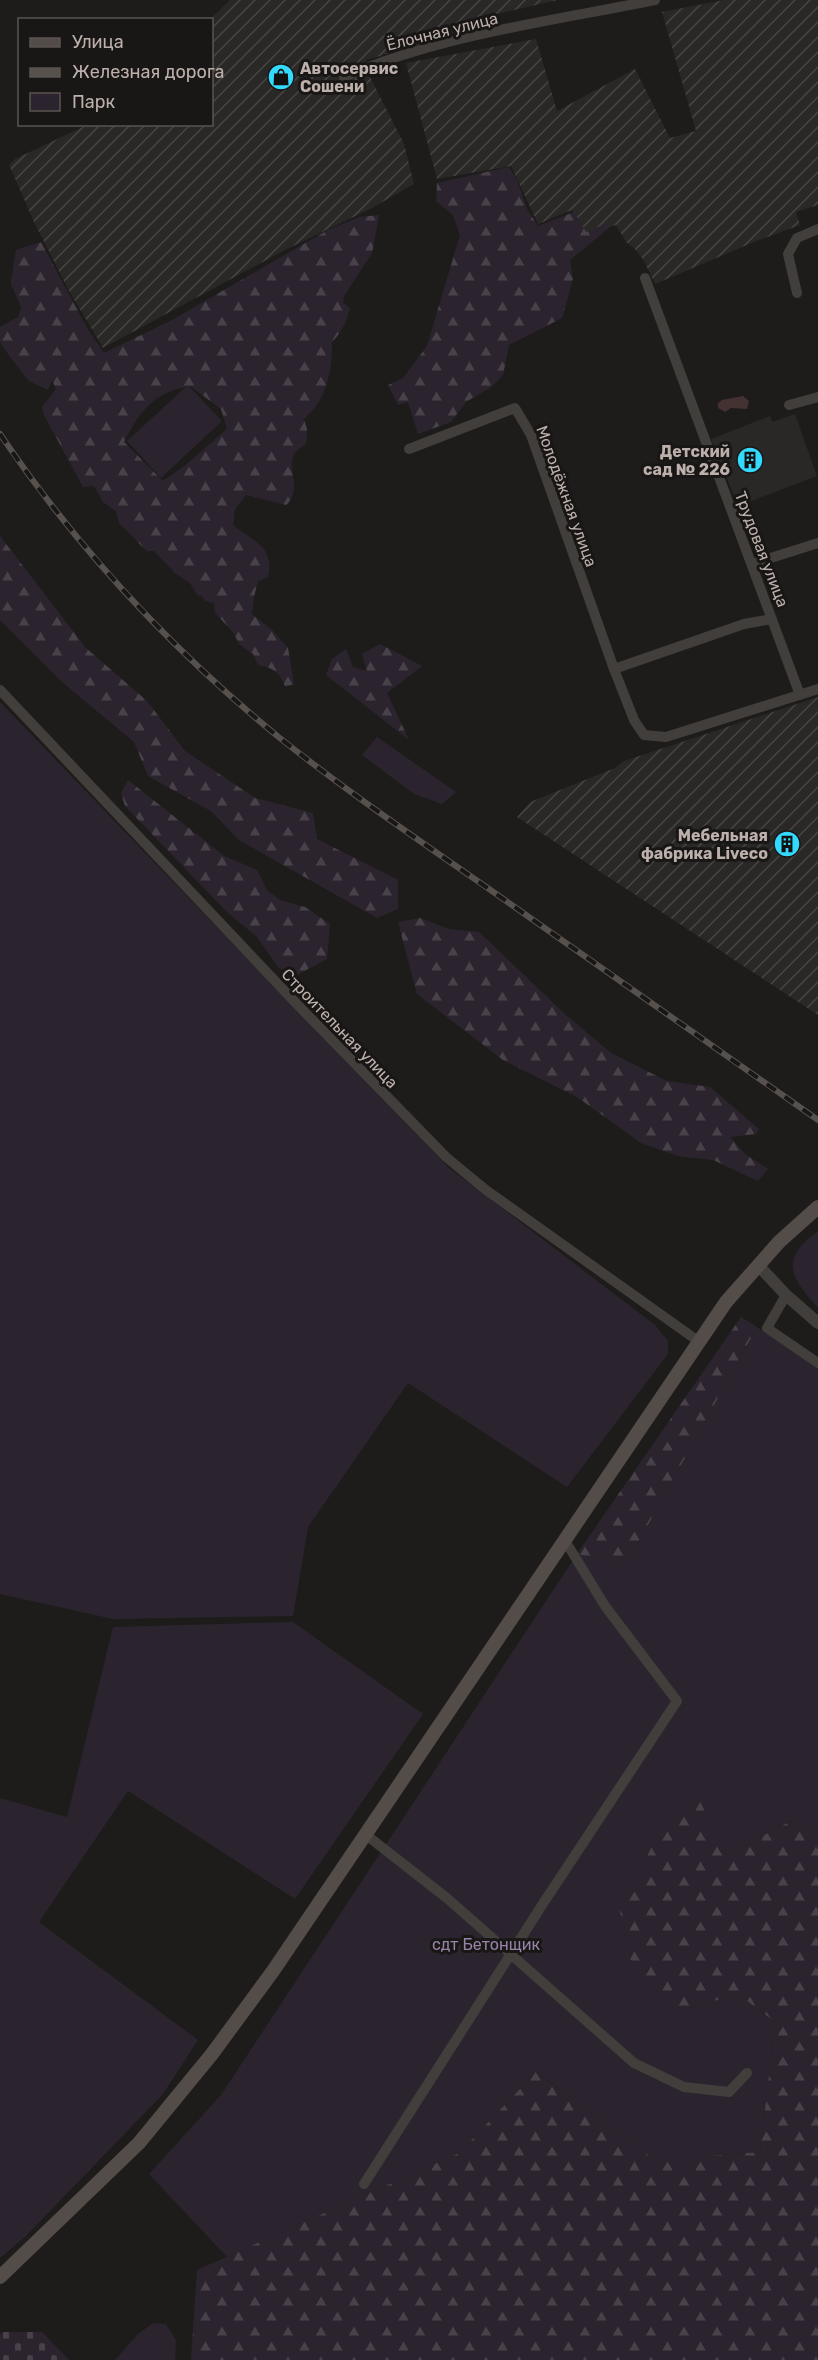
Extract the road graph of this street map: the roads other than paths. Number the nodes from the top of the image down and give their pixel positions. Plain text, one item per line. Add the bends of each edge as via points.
1 (655, 0) edge
2 (344, 77) dead end
3 (818, 229) edge
4 (645, 278) dead end
5 (797, 293) dead end
6 (818, 397) edge
7 (789, 405) dead end
8 (409, 449) dead end
9 (818, 543) edge
10 (752, 564) junction
11 (772, 619) junction
12 (614, 669) junction
13 (818, 689) edge
14 (0, 690) edge
15 (800, 695) junction
16 (818, 1207) edge
17 (758, 1265) junction
18 (786, 1295) junction
19 (818, 1323) edge
20 (699, 1341) junction
21 (818, 1363) edge
22 (564, 1539) junction
23 (365, 1834) junction
24 (511, 1954) junction
25 (747, 2073) dead end
26 (364, 2184) dead end
27 (0, 2277) edge

1 - 2 street, Ёлочная улица via 434,46
3 - 5 street via 797,238 788,254
4 - 10 street, Трудовая улица
6 - 7 street
8 - 12 street, Молодёжная улица via 515,408 531,435
9 - 10 street
10 - 11 street, Трудовая улица
11 - 12 street via 744,624
11 - 15 street, Трудовая улица
12 - 15 street, Молодёжная улица via 644,735 666,737
13 - 15 street
14 - 20 street, Строительная улица via 446,1157 486,1191
16 - 17 main road
17 - 18 street
17 - 20 main road
18 - 19 street
18 - 21 street via 767,1328
20 - 22 main road
22 - 23 main road
22 - 24 street via 605,1606 677,1701
23 - 24 street
23 - 27 main road via 273,1971 139,2143
24 - 25 street via 634,2063 684,2087 729,2092
24 - 26 street

